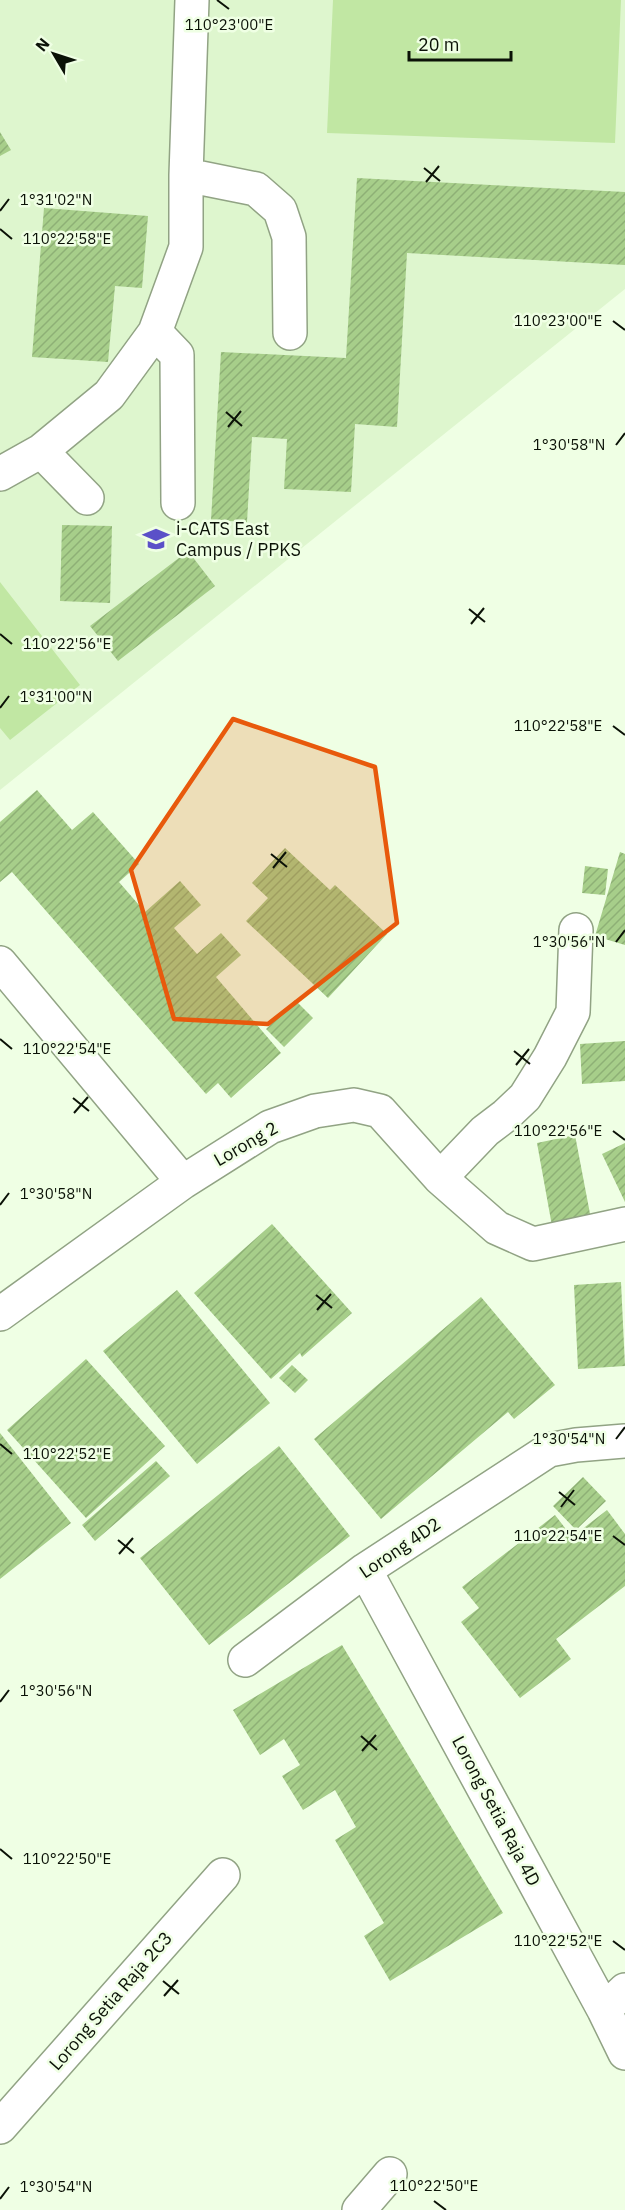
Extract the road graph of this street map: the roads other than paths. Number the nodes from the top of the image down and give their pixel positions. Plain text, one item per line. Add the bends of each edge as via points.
1 (192, 0) edge
2 (186, 175) junction
3 (155, 332) junction
4 (290, 333) dead end
5 (41, 451) junction
6 (0, 474) edge
7 (87, 498) dead end
8 (178, 503) dead end
9 (576, 930) dead end
10 (0, 963) edge
11 (440, 1178) junction
12 (183, 1182) junction
13 (625, 1224) edge
14 (0, 1314) edge
15 (625, 1441) edge
16 (365, 1570) junction
17 (245, 1660) dead end
18 (223, 1875) dead end
19 (614, 2000) edge
20 (625, 2053) edge
21 (0, 2127) edge
22 (390, 2174) dead end
23 (359, 2210) edge

1 - 2 street
2 - 3 street via 186,247
2 - 4 street via 256,189 280,210 289,237
3 - 5 street via 109,395
3 - 8 street via 177,355
5 - 6 street
5 - 7 street
9 - 11 street via 573,1012 550,1057 525,1096
10 - 12 street
11 - 12 street, Lorong 2 via 380,1111 354,1105 315,1111 270,1127
11 - 13 street, Lorong 2 via 497,1228 533,1244
12 - 14 street, Lorong 2
15 - 16 street, Lorong 4D2 via 549,1450
16 - 17 street, Lorong 4D2
16 - 19 street, Lorong Setia Raja 4D
18 - 21 street, Lorong Setia Raja 2C3
19 - 20 street, Lorong Setia Raja 4D
22 - 23 street

